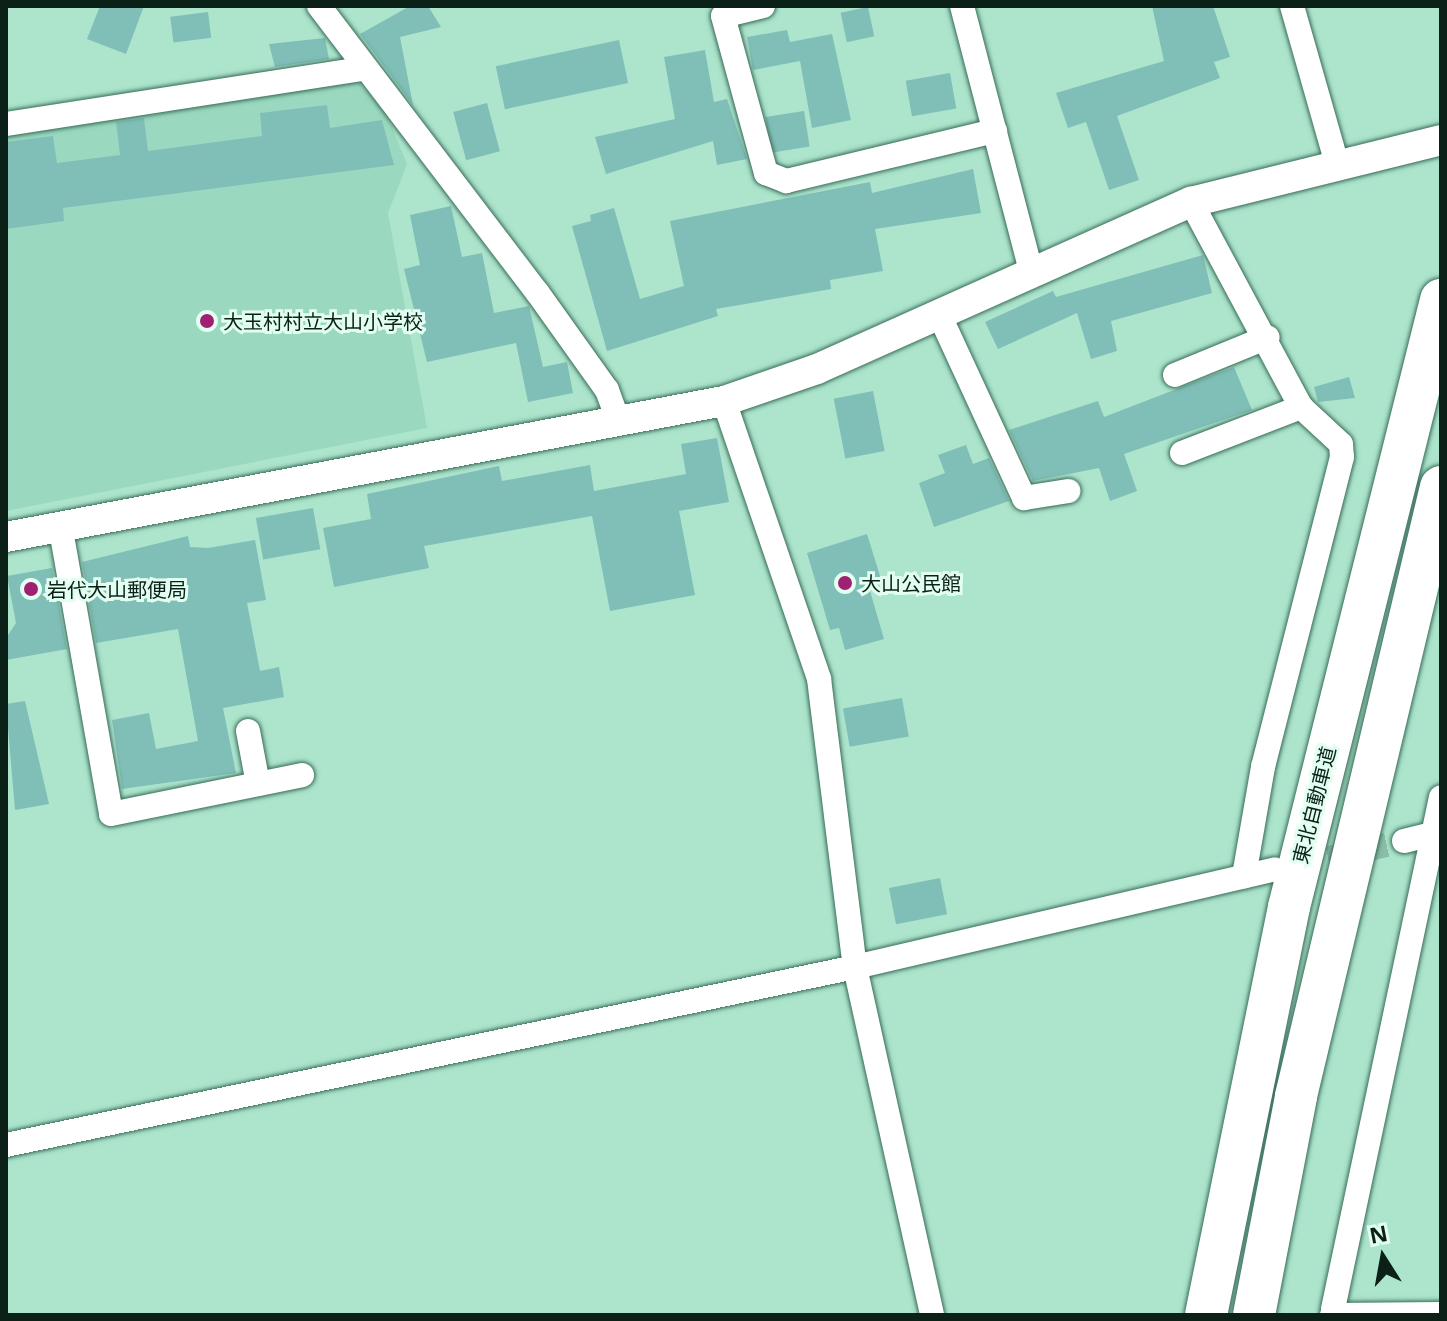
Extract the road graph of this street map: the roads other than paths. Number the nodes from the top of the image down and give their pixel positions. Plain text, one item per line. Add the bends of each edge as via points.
1 (319, 6) edge
2 (763, 6) edge
3 (962, 6) edge
4 (1292, 6) edge
5 (362, 69) junction
6 (6, 124) edge
7 (995, 131) junction
8 (1441, 140) edge
9 (1338, 168) junction
10 (1191, 202) junction
11 (1032, 274) junction
12 (1441, 300) edge
13 (939, 314) junction
14 (1268, 337) junction
15 (1175, 375) dead end
16 (724, 401) junction
17 (1301, 407) junction
18 (617, 417) junction
19 (1182, 453) dead end
20 (1441, 487) edge
21 (1068, 491) dead end
22 (61, 530) junction
23 (6, 537) edge
24 (248, 731) dead end
25 (302, 775) dead end
26 (258, 784) junction
27 (1441, 797) edge
28 (1436, 833) edge
29 (1404, 841) tunnel mouth
30 (1275, 869) tunnel mouth
31 (1244, 876) junction
32 (855, 967) junction
33 (6, 1145) edge
34 (1332, 1312) edge
35 (1441, 1314) edge
36 (932, 1315) edge
37 (1206, 1315) edge
38 (1254, 1315) edge

1 - 5 street
2 - 7 street via 723,16 766,173 786,181
3 - 7 street
4 - 9 street
5 - 6 street
5 - 18 street via 537,292 607,390
7 - 11 street
8 - 9 street
9 - 10 street
10 - 11 street
10 - 14 street
11 - 13 street
12 - 37 highway, 東北自動車道 via 1289,907
13 - 16 street
13 - 21 street via 1024,498
14 - 15 street
14 - 17 street
16 - 18 street
16 - 32 street via 819,679
17 - 19 street
17 - 31 street via 1341,444 1342,457 1263,767
18 - 22 street
20 - 38 highway via 1296,1096
22 - 23 street
22 - 26 street via 111,814
24 - 26 street
25 - 26 street
27 - 28 street
28 - 29 street
28 - 34 street
30 - 31 street
31 - 32 street
32 - 33 street
32 - 36 street
34 - 35 street

